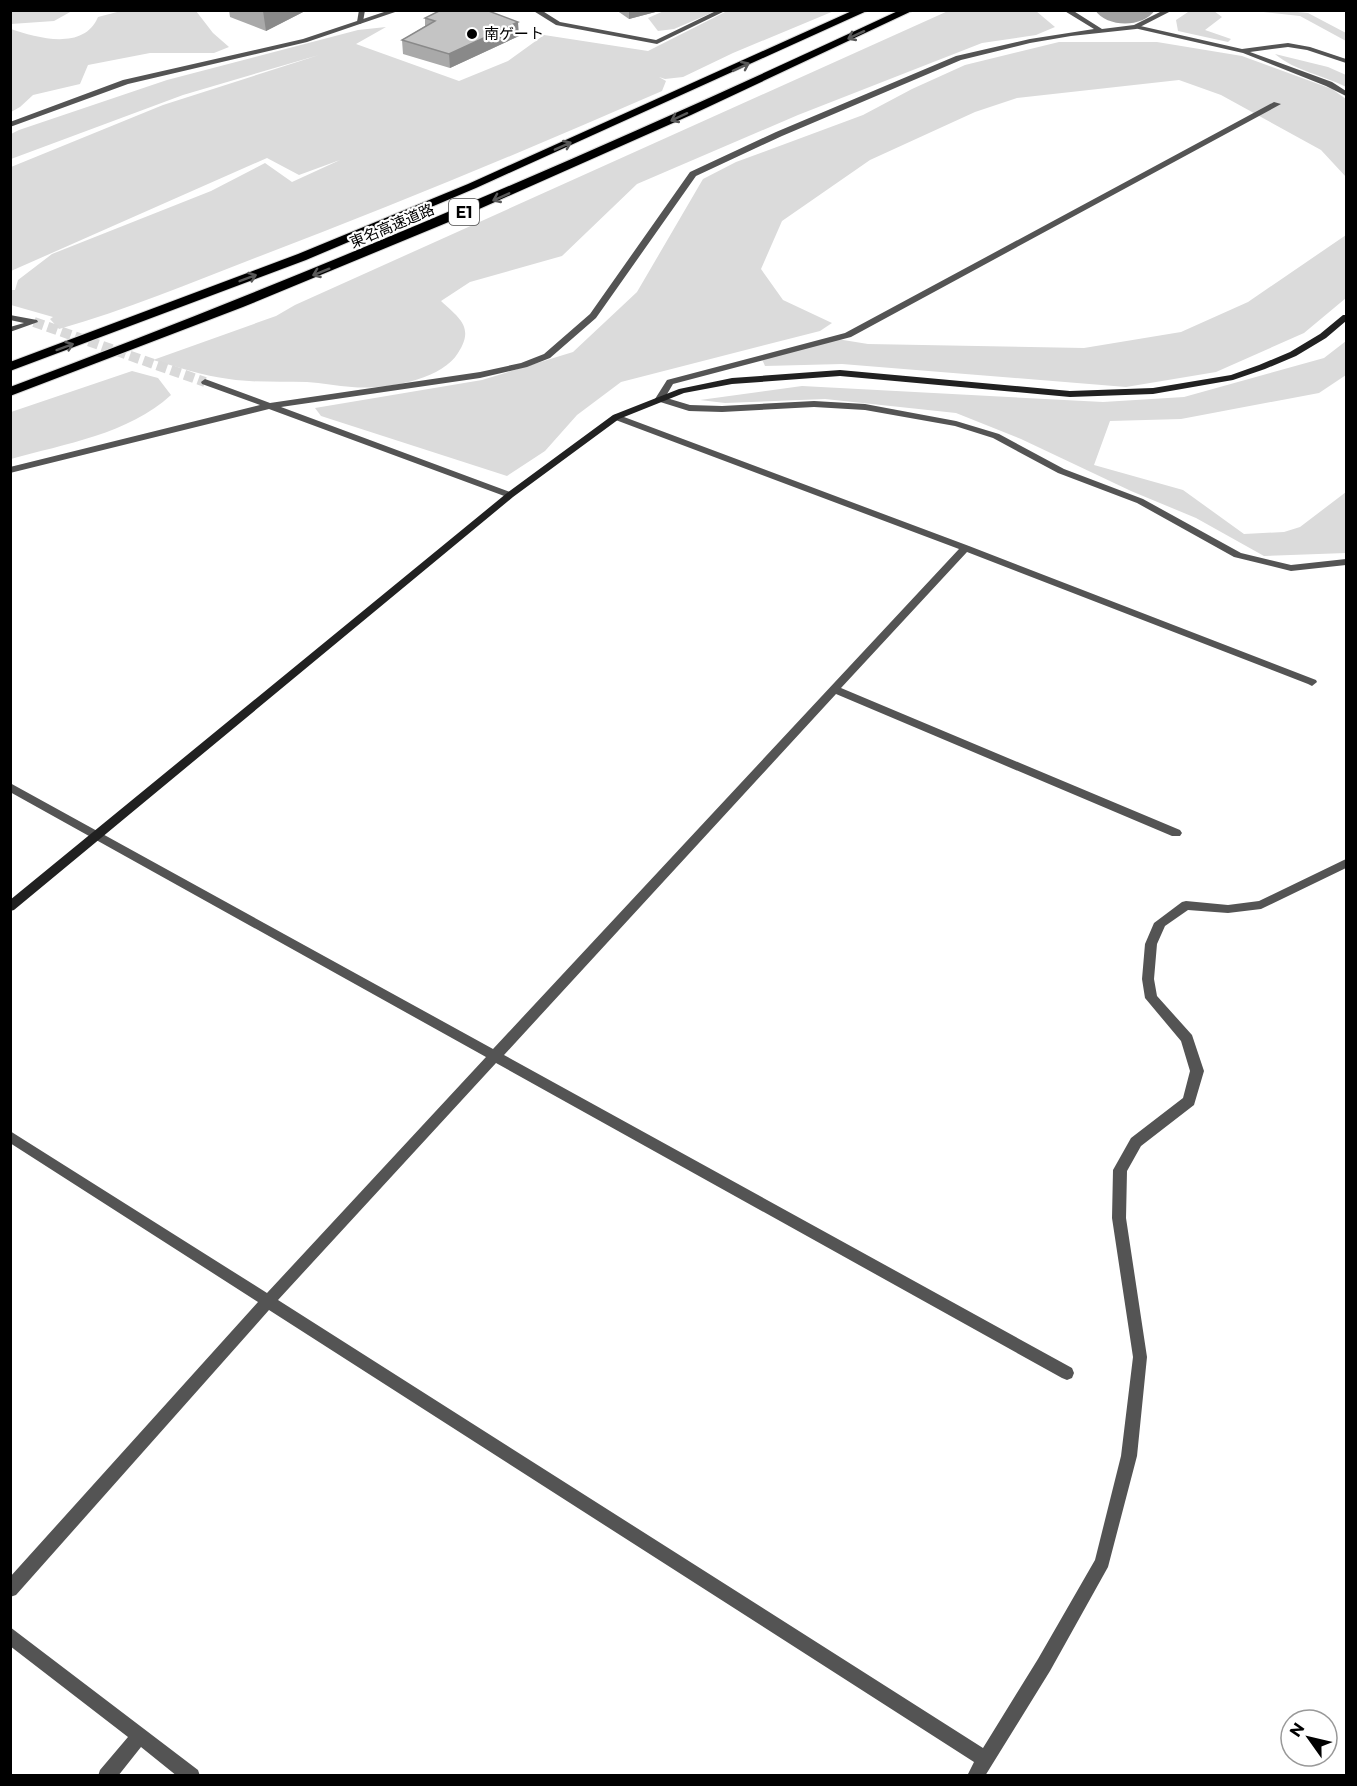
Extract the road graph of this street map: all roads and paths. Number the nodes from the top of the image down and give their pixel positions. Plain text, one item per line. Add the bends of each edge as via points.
1 (362, 10) edge
2 (398, 10) edge
3 (535, 10) edge
4 (724, 10) edge
5 (864, 10) edge
6 (909, 10) edge
7 (1066, 10) edge
8 (1170, 10) edge
9 (360, 22) junction
10 (1136, 27) junction
11 (1101, 31) junction
12 (1242, 51) junction
13 (1347, 61) edge
14 (1347, 94) edge
15 (1277, 104) dead end
16 (10, 125) edge
17 (10, 317) edge
18 (1347, 317) edge
19 (10, 330) edge
20 (10, 367) edge
21 (205, 382) tunnel mouth
22 (10, 392) edge
23 (660, 399) junction
24 (268, 406) junction
25 (616, 417) junction
26 (10, 470) edge
27 (510, 495) junction
28 (965, 548) junction
29 (1347, 562) edge
30 (1312, 682) dead end
31 (835, 690) junction
32 (10, 787) edge
33 (1176, 833) dead end
34 (99, 835) junction
35 (1347, 863) edge
36 (10, 907) edge
37 (495, 1055) junction
38 (10, 1136) edge
39 (269, 1300) junction
40 (1067, 1373) dead end
41 (10, 1588) edge
42 (10, 1635) edge
43 (140, 1736) junction
44 (984, 1759) junction
45 (106, 1776) edge
46 (192, 1776) edge
47 (975, 1776) edge

1 - 9 street
2 - 9 street
3 - 4 street via 558,24 657,42
20 -> 5 highway, 東名高速道路 / E1 via 302,257 472,186
6 -> 22 highway, 東名高速道路 / E1 via 496,199 313,276
7 - 11 street
8 - 10 street
9 - 16 street via 304,41 126,82
10 - 11 street
10 - 12 street
11 - 24 street via 1029,41 959,58 693,174 593,316 547,356 480,375
12 - 13 street via 1288,45
12 - 14 street
15 - 23 street via 848,335 670,382
17 - 19 street via 34,322
18 - 23 street via 1293,354 1262,367 1233,377 1153,391 1070,394 840,373 732,381
21 - 24 street
23 - 25 street
23 - 29 street via 689,408 814,404 865,407 956,424 996,436 1061,471 1140,501 1238,555 1291,568
24 - 26 street
24 - 27 street
25 - 27 street
25 - 28 street
27 - 34 street
28 - 30 street
28 - 31 street
31 - 33 street
31 - 37 street
32 - 34 street
34 - 36 street
34 - 37 street
35 - 44 street via 1261,904 1228,909 1186,905 1160,923 1151,945 1151,998 1187,1039 1197,1071 1189,1101 1136,1142 1120,1170 1119,1218 1140,1357 1129,1456 1102,1562 1044,1665
37 - 39 street
37 - 40 street
38 - 39 street
39 - 41 street
39 - 44 street
42 - 43 street
43 - 45 street
43 - 46 street
44 - 47 street

